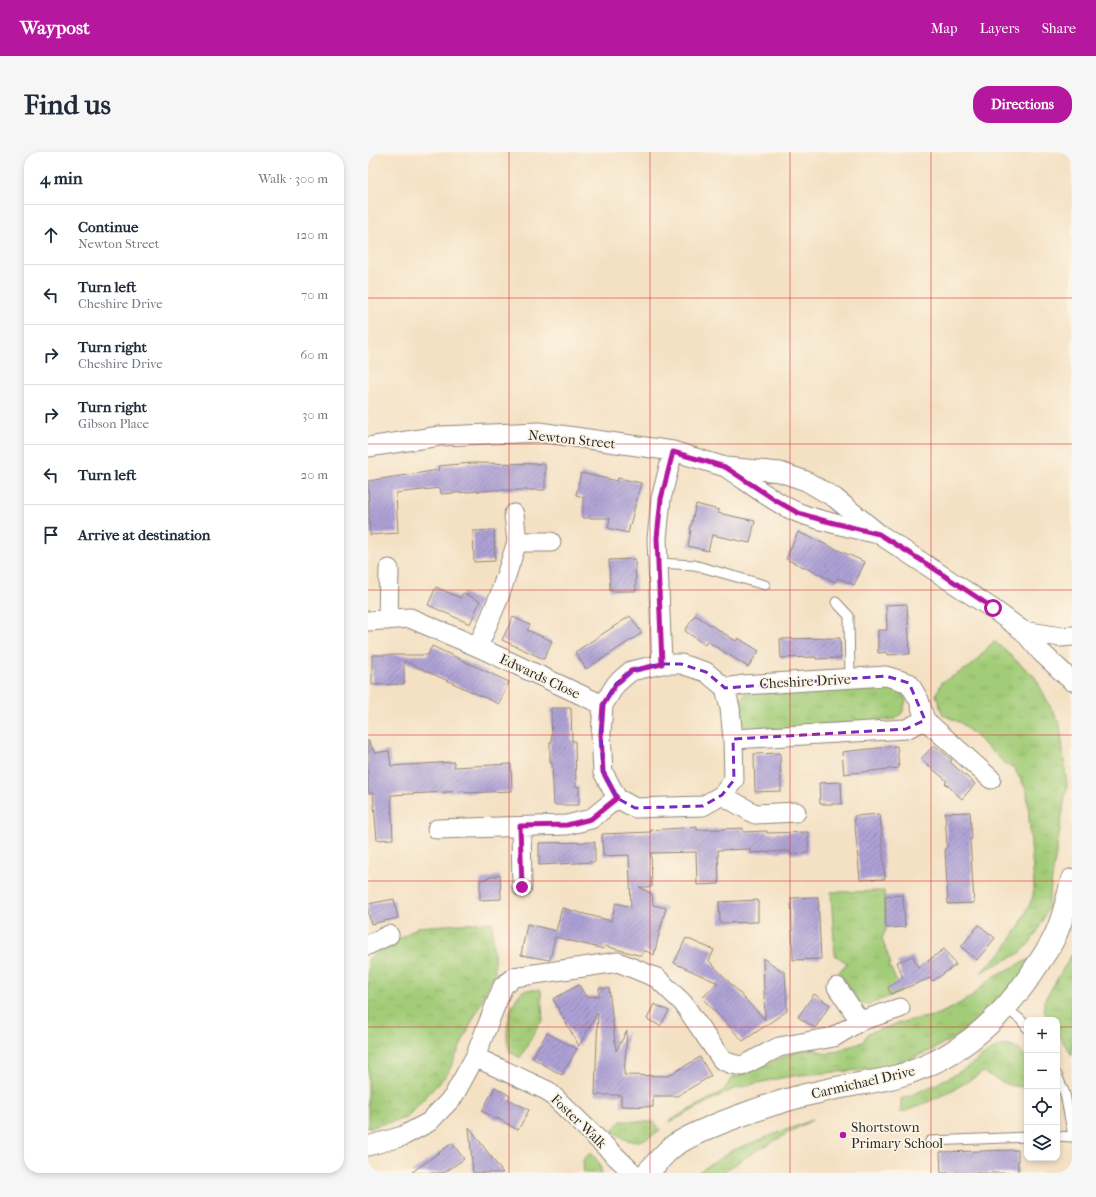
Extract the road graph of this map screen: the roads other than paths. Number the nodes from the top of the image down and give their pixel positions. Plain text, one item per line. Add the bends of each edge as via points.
1 (368, 447) edge
2 (673, 452) junction
3 (725, 467) junction
4 (514, 514) dead end
5 (879, 534) junction
6 (517, 542) junction
7 (550, 542) dead end
8 (658, 563) junction
9 (389, 569) dead end
10 (764, 585) dead end
11 (836, 602) dead end
12 (388, 620) junction
13 (368, 621) edge
14 (1023, 630) junction
15 (1072, 636) edge
16 (478, 646) junction
17 (662, 664) junction
18 (850, 678) junction
19 (1072, 681) edge
20 (725, 688) junction
21 (603, 705) junction
22 (925, 720) junction
23 (733, 739) junction
24 (991, 779) dead end
25 (722, 795) junction
26 (617, 798) junction
27 (796, 812) dead end
28 (520, 826) junction
29 (437, 829) dead end
30 (1072, 880) edge
31 (522, 887) dead end
32 (389, 935) dead end
33 (368, 945) edge
34 (836, 987) dead end
35 (900, 1008) dead end
36 (1006, 1008) junction
37 (860, 1021) junction
38 (1024, 1025) edge
39 (475, 1057) junction
40 (1060, 1082) edge
41 (1072, 1131) edge
42 (1060, 1136) edge
43 (1024, 1137) edge
44 (1072, 1137) edge
45 (930, 1141) dead end
46 (368, 1146) edge
47 (633, 1173) edge
48 (647, 1173) edge

1 - 2 street, Newton Street via 440,436 539,432
2 - 3 street, Newton Street
2 - 8 street via 661,499 657,538
3 - 5 street, Newton Street via 798,513
3 - 5 street, Newton Street via 780,472 806,481 835,498
4 - 6 street
5 - 14 street, Newton Street
6 - 7 street
6 - 16 street via 499,597
8 - 10 lane via 694,565
8 - 17 street
9 - 12 street
11 - 18 lane via 848,616
12 - 13 street, Edwards Close
12 - 16 street, Edwards Close via 410,618
14 - 15 street via 1061,637
14 - 19 street via 1041,652
16 - 21 street, Edwards Close
17 - 20 street via 681,664 706,672
17 - 21 street via 631,671 616,684
18 - 20 street, Cheshire Drive
18 - 22 street, Cheshire Drive via 886,676 909,683 919,700
20 - 23 street
21 - 26 street via 603,772
22 - 23 street via 906,729
22 - 24 street
23 - 25 street via 734,780
25 - 26 street via 703,806 635,808
25 - 27 street via 755,814
26 - 28 street via 591,819 567,825
28 - 29 street
28 - 31 street
30 - 36 main road, Carmichael Drive via 1054,939 1021,990
32 - 33 street
34 - 37 street
35 - 37 street
36 - 38 lane
36 - 48 main road, Carmichael Drive via 986,1028 956,1050 927,1066 895,1077 823,1090 728,1120 674,1146
37 - 39 street via 834,1037 779,1048 742,1066 732,1064 722,1060 683,1003 657,978 618,962 514,977 503,986
39 - 46 street via 453,1097 428,1122 404,1136
39 - 47 street, Foster Walk via 548,1091
40 - 41 lane via 1065,1094
42 - 44 lane
43 - 45 lane

